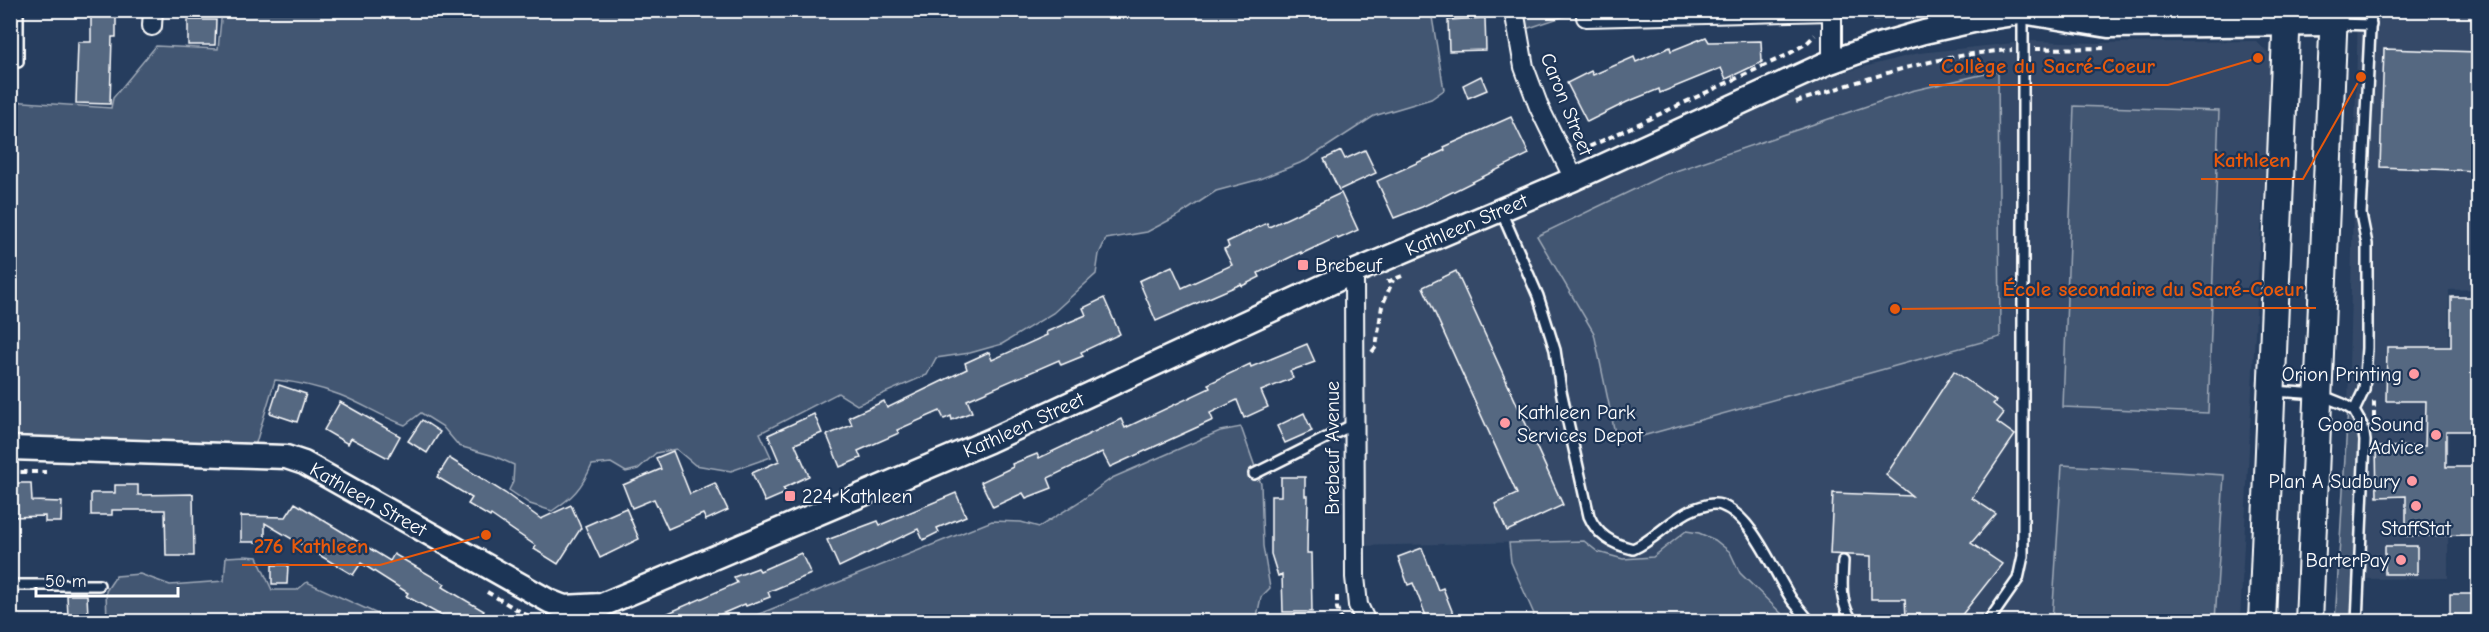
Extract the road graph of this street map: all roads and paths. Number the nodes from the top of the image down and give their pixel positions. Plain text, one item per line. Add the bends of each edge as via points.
1 (18, 10) edge
2 (1514, 10) edge
3 (2371, 10) edge
4 (1816, 11) edge
5 (1832, 11) edge
6 (2030, 12) edge
7 (1586, 17) dead end
8 (2287, 17) edge
9 (2333, 17) edge
10 (2371, 25) junction
11 (2118, 48) dead end
12 (2023, 50) junction
13 (18, 62) dead end
14 (1832, 62) junction
15 (1791, 103) dead end
16 (1569, 169) junction
17 (1500, 210) junction
18 (1403, 276) dead end
19 (1392, 280) junction
20 (1354, 282) junction
21 (1354, 370) junction
22 (2271, 391) junction
23 (2318, 394) junction
24 (2354, 411) junction
25 (1354, 424) junction
26 (10, 448) edge
27 (55, 471) dead end
28 (10, 472) edge
29 (1254, 474) dead end
30 (1843, 561) dead end
31 (10, 585) edge
32 (99, 585) dead end
33 (477, 586) dead end
34 (538, 621) edge
35 (1366, 621) edge
36 (1810, 621) edge
37 (1854, 621) edge
38 (1988, 621) edge
39 (2262, 621) edge
40 (2308, 621) edge
41 (2357, 621) edge

1 - 13 lane
2 - 16 street, Caron Street via 1524,67
3 - 10 lane
4 - 5 street
4 - 7 street
4 - 16 path via 1815,34 1807,43 1637,123
5 - 14 street
6 - 8 street, Kathleen Street via 2108,26
6 - 12 lane
6 - 14 street, Kathleen Street via 1924,32
8 - 9 street, Kathleen Street
8 - 22 main road
9 - 10 lane
9 - 23 main road
10 - 24 lane via 2361,214 2367,244 2367,348 2364,390
11 - 12 path
12 - 15 path via 1960,56 1887,72
12 - 38 lane via 2023,556 2018,579
14 - 16 street, Kathleen Street
16 - 17 street, Kathleen Street
17 - 20 street, Kathleen Street
17 - 36 lane via 1538,296 1555,350 1568,425 1594,528 1611,541 1633,549 1646,544 1691,510 1721,504 1749,525 1792,600
18 - 19 path
19 - 20 path
19 - 21 path via 1382,306 1376,347
20 - 21 street, Brebeuf Avenue
20 - 26 street, Kathleen Street via 621,598 583,608 564,608 549,601 304,463 286,457
21 - 25 street, Brebeuf Avenue
22 - 23 lane
22 - 39 main road
23 - 24 lane
23 - 40 main road
24 - 41 lane via 2365,441
25 - 29 lane
25 - 35 street, Brebeuf Avenue via 1355,577
27 - 28 path
30 - 37 lane via 1846,614
31 - 32 lane
33 - 34 path

